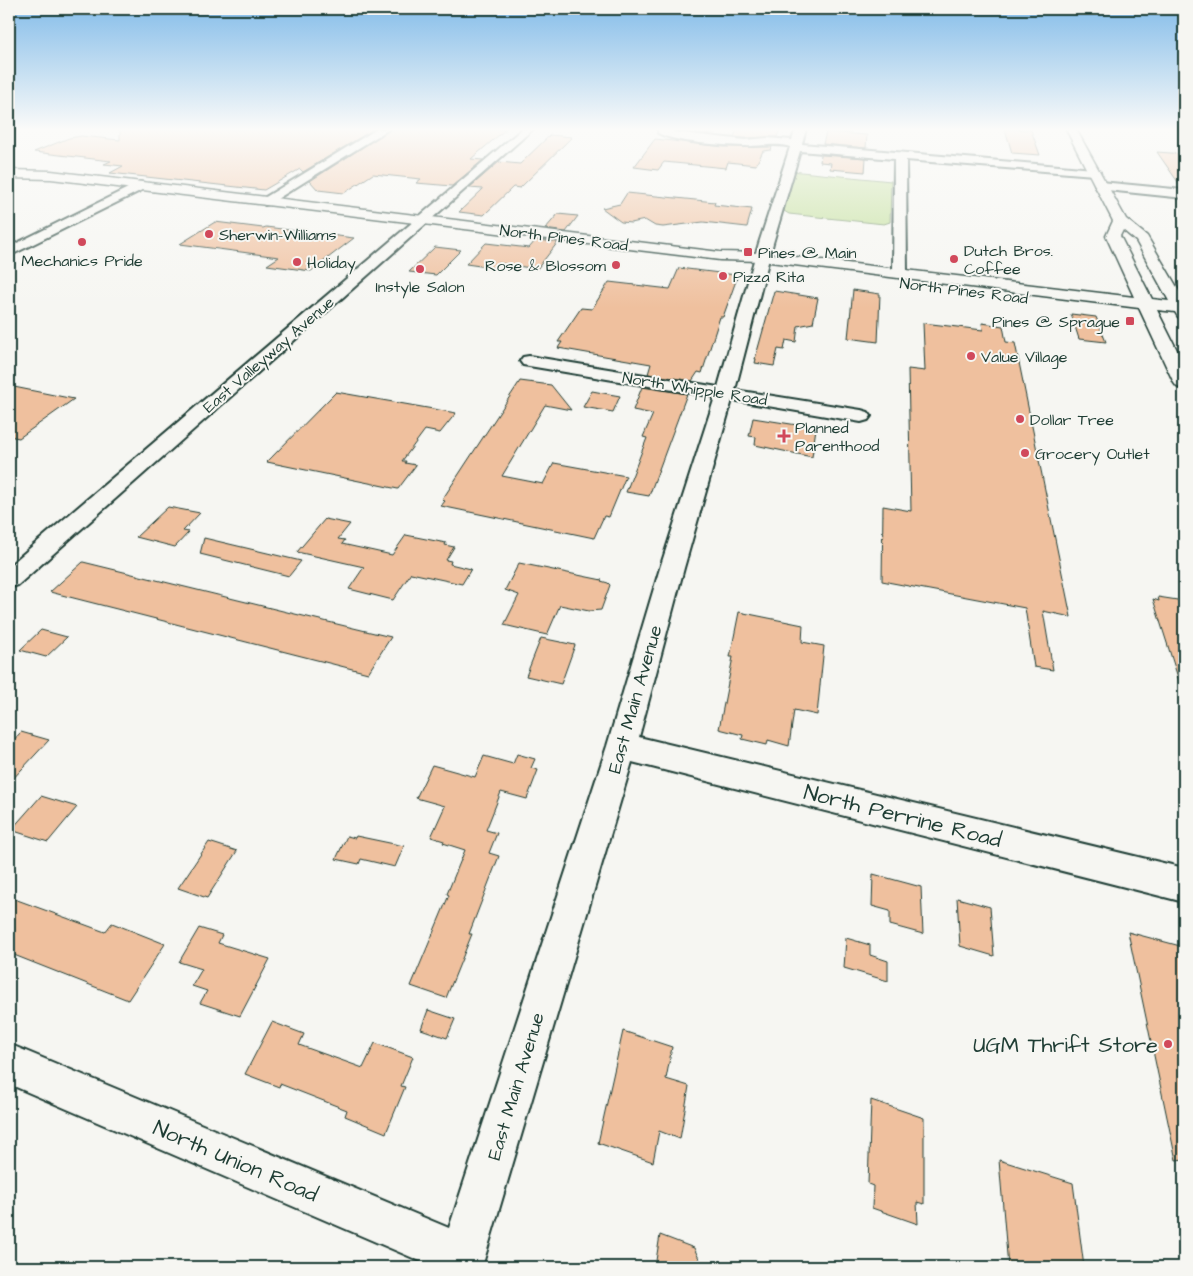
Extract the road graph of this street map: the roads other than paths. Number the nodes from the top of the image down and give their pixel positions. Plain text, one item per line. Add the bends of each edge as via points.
1 (135, 189) edge
2 (161, 189) edge
3 (286, 189) edge
4 (459, 189) edge
5 (783, 189) edge
6 (900, 189) edge
7 (1102, 189) edge
8 (1127, 189) edge
9 (1184, 194) edge
10 (265, 201) junction
11 (422, 220) junction
12 (1120, 221) junction
13 (9, 252) edge
14 (761, 261) junction
15 (900, 274) junction
16 (1147, 308) junction
17 (1183, 311) edge
18 (529, 361) dead end
19 (1184, 383) edge
20 (725, 394) junction
21 (861, 416) dead end
22 (9, 579) edge
23 (622, 746) junction
24 (1184, 885) edge
25 (9, 1064) edge
26 (460, 1262) edge

1 - 13 street
2 - 10 main road, North Pines Road
3 - 10 street
4 - 11 street, East Valleyway Avenue
5 - 14 street, East Main Avenue
6 - 15 street
7 - 12 main road
8 - 9 street
10 - 11 main road, North Pines Road
11 - 14 main road, North Pines Road
11 - 22 street, East Valleyway Avenue
12 - 16 main road via 1113,236
12 - 17 main road via 1142,239
14 - 15 main road, North Pines Road
14 - 16 main road, North Pines Road
14 - 20 street, East Main Avenue
15 - 16 main road, North Pines Road
16 - 17 main road
16 - 19 main road
18 - 20 street, North Whipple Road
20 - 21 street, North Whipple Road
20 - 23 street, East Main Avenue
23 - 24 street, North Perrine Road
23 - 26 street, East Main Avenue
25 - 26 street, North Union Road

